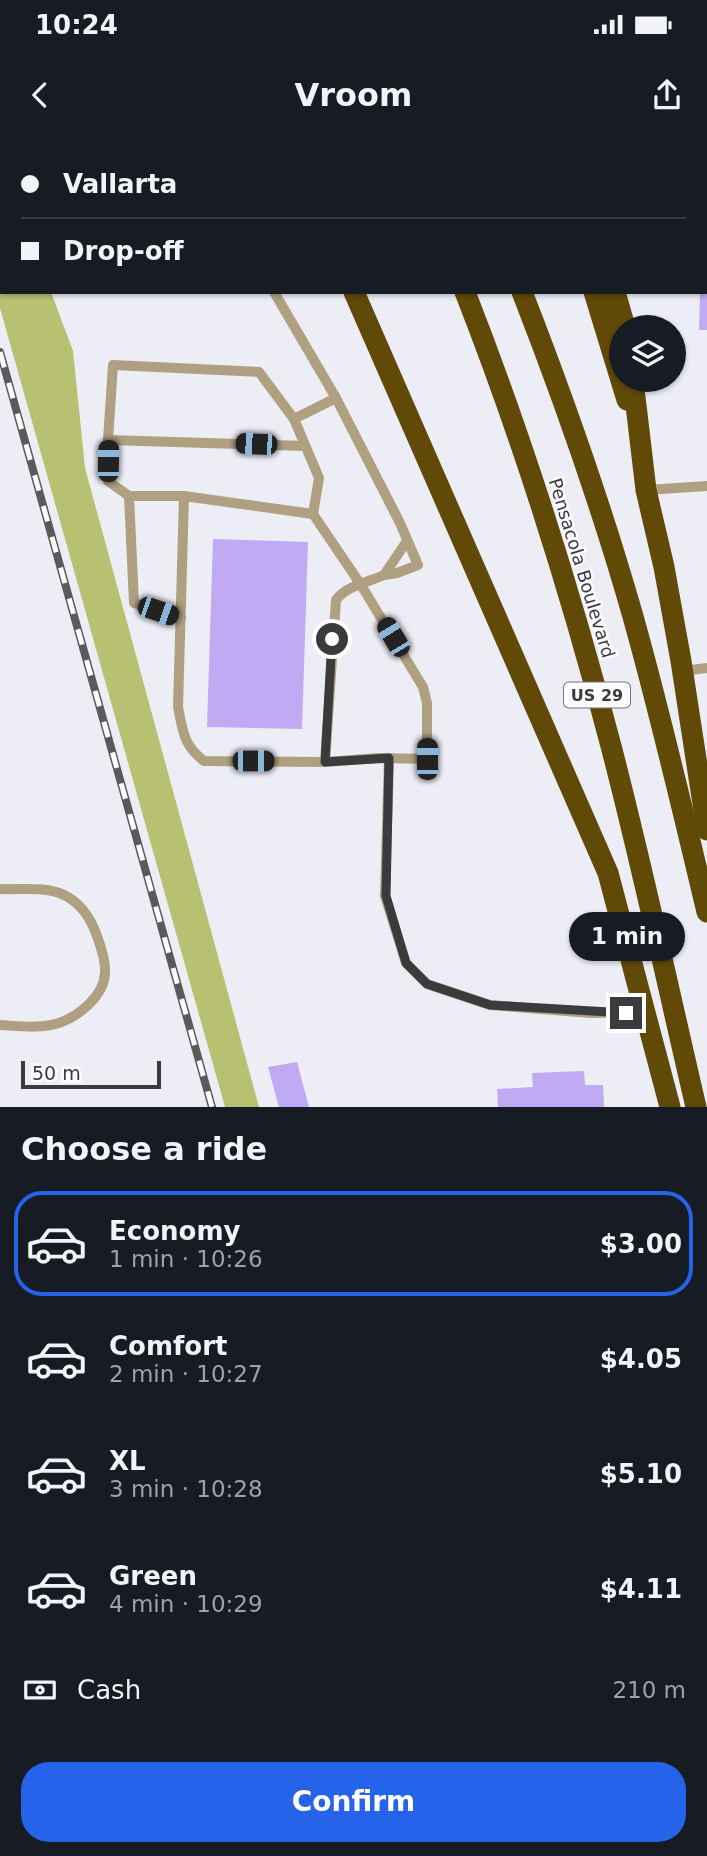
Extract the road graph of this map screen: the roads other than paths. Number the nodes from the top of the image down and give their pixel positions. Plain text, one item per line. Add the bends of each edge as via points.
1 (275, 294) edge
2 (356, 294) edge
3 (466, 294) edge
4 (523, 294) edge
5 (595, 294) edge
6 (616, 294) edge
7 (622, 315) edge
8 (634, 392) edge
9 (336, 398) junction
10 (294, 419) junction
11 (638, 432) junction
12 (108, 440) junction
13 (305, 446) junction
14 (707, 486) edge
15 (646, 490) junction
16 (128, 496) junction
17 (184, 496) junction
18 (313, 514) junction
19 (407, 541) junction
20 (384, 575) junction
21 (361, 585) junction
22 (181, 618) junction
23 (707, 668) edge
24 (683, 671) junction
25 (389, 758) junction
26 (325, 762) junction
27 (707, 830) edge
28 (0, 889) edge
29 (707, 912) edge
30 (646, 1012) junction
31 (0, 1026) edge
32 (670, 1107) edge
33 (696, 1107) edge

1 - 9 lane
2 - 30 highway via 608,873
3 - 33 highway, Pensacola Boulevard / US 29 via 576,618
4 - 29 highway, Pensacola Boulevard / US 29 via 632,612
5 - 11 highway
6 - 7 highway
8 - 11 highway
9 - 10 lane
9 - 19 lane
10 - 12 lane via 259,372 114,365
10 - 13 lane
11 - 15 highway
12 - 13 lane
12 - 16 lane via 108,481
13 - 18 lane via 319,478
14 - 15 lane
15 - 24 highway
16 - 17 lane
16 - 22 lane via 134,603
17 - 18 lane
17 - 22 lane
18 - 21 lane
19 - 20 lane
19 - 20 lane via 418,565
20 - 21 lane
21 - 25 lane via 416,674 427,703 427,759
21 - 26 lane via 336,600
22 - 26 lane via 178,707 191,751 204,761
23 - 24 lane
24 - 27 highway
25 - 26 lane
25 - 30 lane via 386,896 406,963 427,984 490,1005
28 - 31 lane via 54,891 74,900 91,922 105,974 92,1002 78,1014 40,1026
30 - 32 highway

